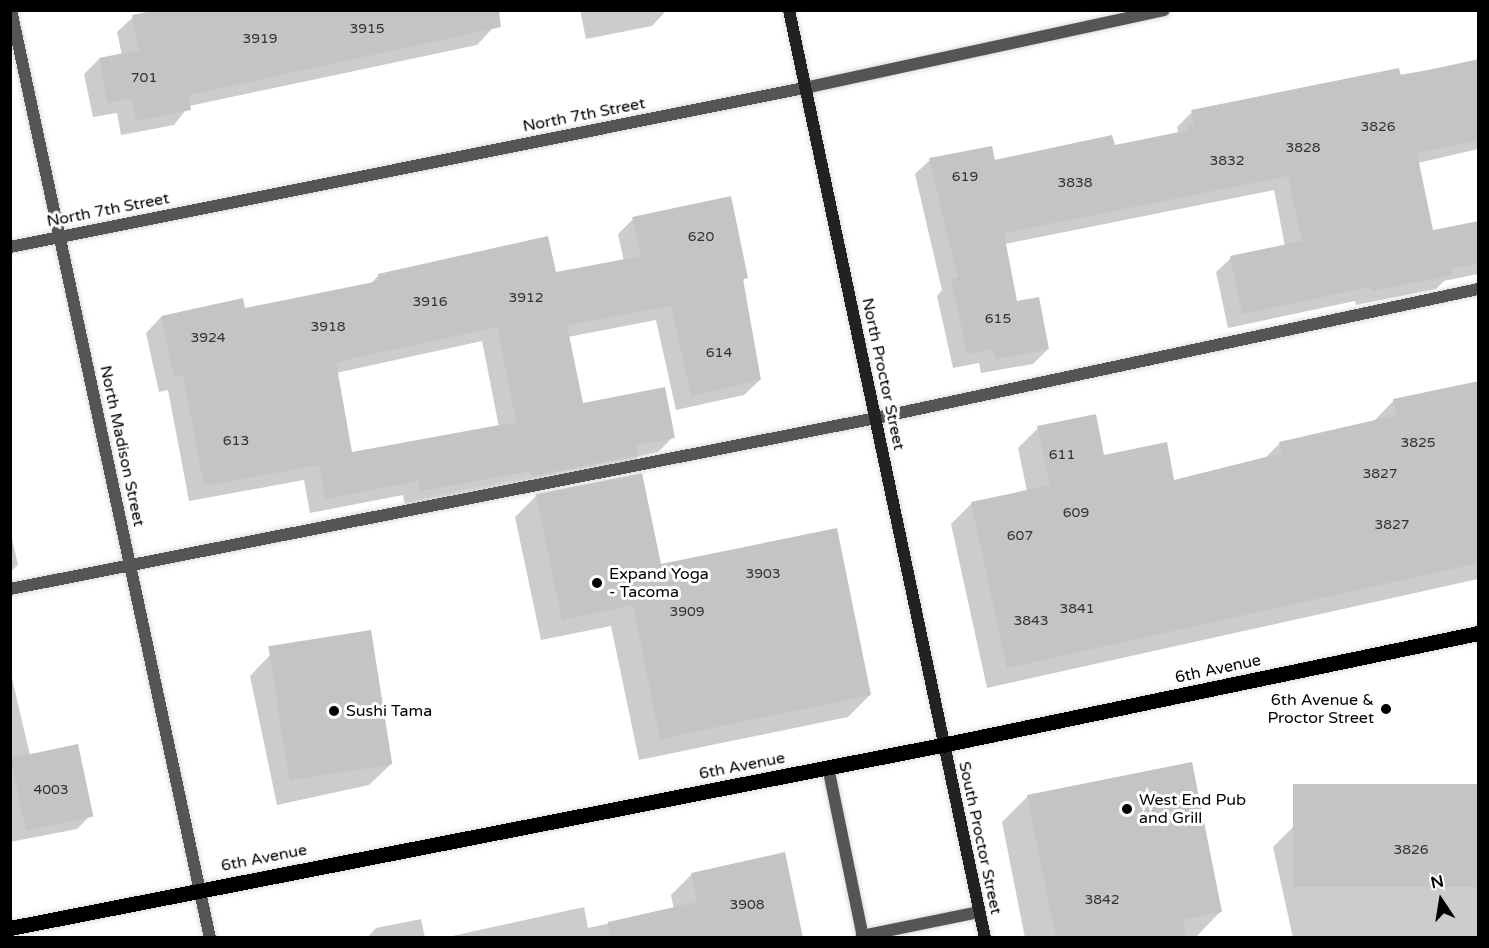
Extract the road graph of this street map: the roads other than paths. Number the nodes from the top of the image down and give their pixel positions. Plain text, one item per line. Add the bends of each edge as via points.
1 (11, 10) edge
2 (789, 10) edge
3 (1164, 10) edge
4 (804, 88) junction
5 (60, 236) junction
6 (10, 247) edge
7 (1479, 289) edge
8 (876, 417) junction
9 (130, 564) junction
10 (10, 589) edge
11 (1479, 633) edge
12 (942, 745) junction
13 (828, 767) junction
14 (199, 889) junction
15 (979, 912) junction
16 (10, 928) edge
17 (862, 937) edge
18 (210, 938) edge
19 (985, 938) edge

1 - 5 street, North Madison Street
2 - 4 street, North Proctor Street
3 - 4 street, North 7th Street
4 - 5 street, North 7th Street
4 - 8 street, North Proctor Street
5 - 6 street, North 7th Street
5 - 9 street, North Madison Street
7 - 8 street
8 - 9 street
8 - 12 street, North Proctor Street
9 - 10 street
9 - 14 street, North Madison Street
11 - 12 main road, 6th Avenue
12 - 13 main road, 6th Avenue
12 - 15 street, South Proctor Street
13 - 14 main road, 6th Avenue
13 - 17 street
14 - 16 main road, 6th Avenue
14 - 18 street, North Madison Street
15 - 17 street
15 - 19 street, South Proctor Street

